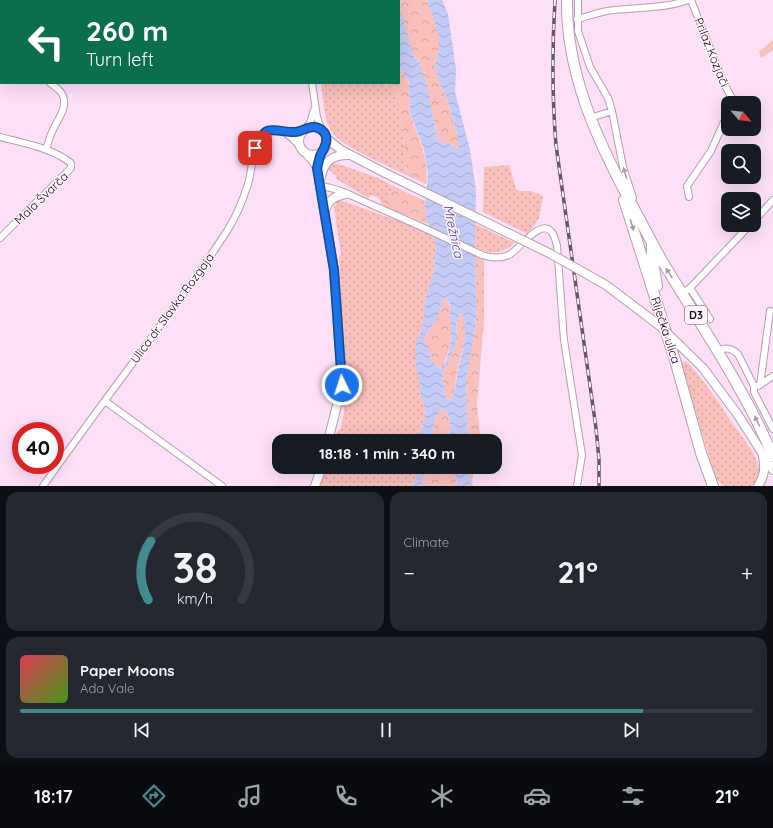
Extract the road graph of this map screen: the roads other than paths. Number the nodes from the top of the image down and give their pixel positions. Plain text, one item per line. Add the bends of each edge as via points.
1 (567, 0) edge
2 (578, 0) edge
3 (688, 0) edge
4 (691, 0) edge
5 (577, 19) junction
6 (51, 84) edge
7 (312, 84) edge
8 (731, 96) edge
9 (315, 105) junction
10 (612, 111) junction
11 (590, 118) junction
12 (321, 129) junction
13 (721, 129) edge
14 (304, 130) junction
15 (282, 132) junction
16 (0, 136) edge
17 (326, 138) junction
18 (300, 146) junction
19 (46, 150) junction
20 (323, 150) junction
21 (341, 150) junction
22 (306, 153) junction
23 (351, 156) junction
24 (317, 168) junction
25 (616, 175) junction
26 (320, 184) junction
27 (346, 194) junction
28 (689, 197) dead end
29 (773, 200) edge
30 (325, 212) junction
31 (761, 213) edge
32 (642, 224) junction
33 (743, 232) edge
34 (0, 238) edge
35 (652, 243) junction
36 (686, 291) junction
37 (770, 311) dead end
38 (662, 316) junction
39 (710, 319) dead end
40 (718, 351) junction
41 (773, 376) edge
42 (757, 385) junction
43 (105, 401) junction
44 (773, 429) edge
45 (330, 434) edge
46 (763, 454) junction
47 (773, 456) edge
48 (773, 470) edge
49 (319, 474) edge
50 (713, 485) edge
51 (43, 486) edge
52 (222, 486) edge
53 (315, 486) edge
54 (577, 486) edge
55 (758, 486) edge

1 - 11 main road, Riječka ulica / D3 via 570,47
2 - 5 street, Riječka ulica
3 - 5 street via 677,4 612,10
4 - 8 street, Prilaz Kozjači
5 - 10 street, Riječka ulica via 578,32 590,67 608,98
6 - 19 street via 59,90 64,102
7 - 9 street
9 - 12 street
9 - 14 street via 313,116
10 - 11 street
32 -> 10 street, Riječka ulica via 623,167
11 - 25 main road, Riječka ulica / D3
12 - 14 street via 314,127
12 - 17 street
13 - 28 street via 711,151 687,186
14 - 15 street
14 - 18 street via 299,139
15 - 18 street
15 - 43 street, Ulica dr. Slavka Rozgaja via 265,132 260,138 255,148 248,184 227,231 168,317
16 - 19 street
17 - 20 street
17 - 21 street
18 - 22 street
19 - 34 street, Mala Švarča via 71,163 71,168
20 - 21 street
20 - 22 street via 315,154
20 - 24 street
21 - 23 street
22 - 24 street
23 - 26 street via 342,155 329,159 323,168
23 - 46 street, bridge via 549,253 606,285 660,326 702,368 721,391
24 - 26 street
25 - 32 main road, Riječka ulica / D3
25 -> 38 main road, Riječka ulica / D3
26 - 27 street
26 - 30 street
27 - 30 street via 331,199
27 - 54 street via 492,258 510,254 541,228 546,228 553,234 557,246 564,340 582,455
29 - 31 street
30 - 45 street via 334,270 342,385
32 - 35 main road, Riječka ulica / D3
33 - 36 street
36 -> 35 main road, Riječka ulica / D3
35 - 38 main road
36 - 39 street
36 - 40 main road, Riječka ulica / D3
37 - 42 street
38 - 50 main road, Riječka ulica / D3 via 701,453
40 - 42 street via 728,348 734,350
47 -> 40 main road, Riječka ulica / D3 via 746,400
41 - 42 street
42 - 44 street via 754,392
43 - 51 street, Ulica dr. Slavka Rozgaja
43 - 52 street
46 - 48 street
46 - 55 street via 765,472
49 - 53 street

